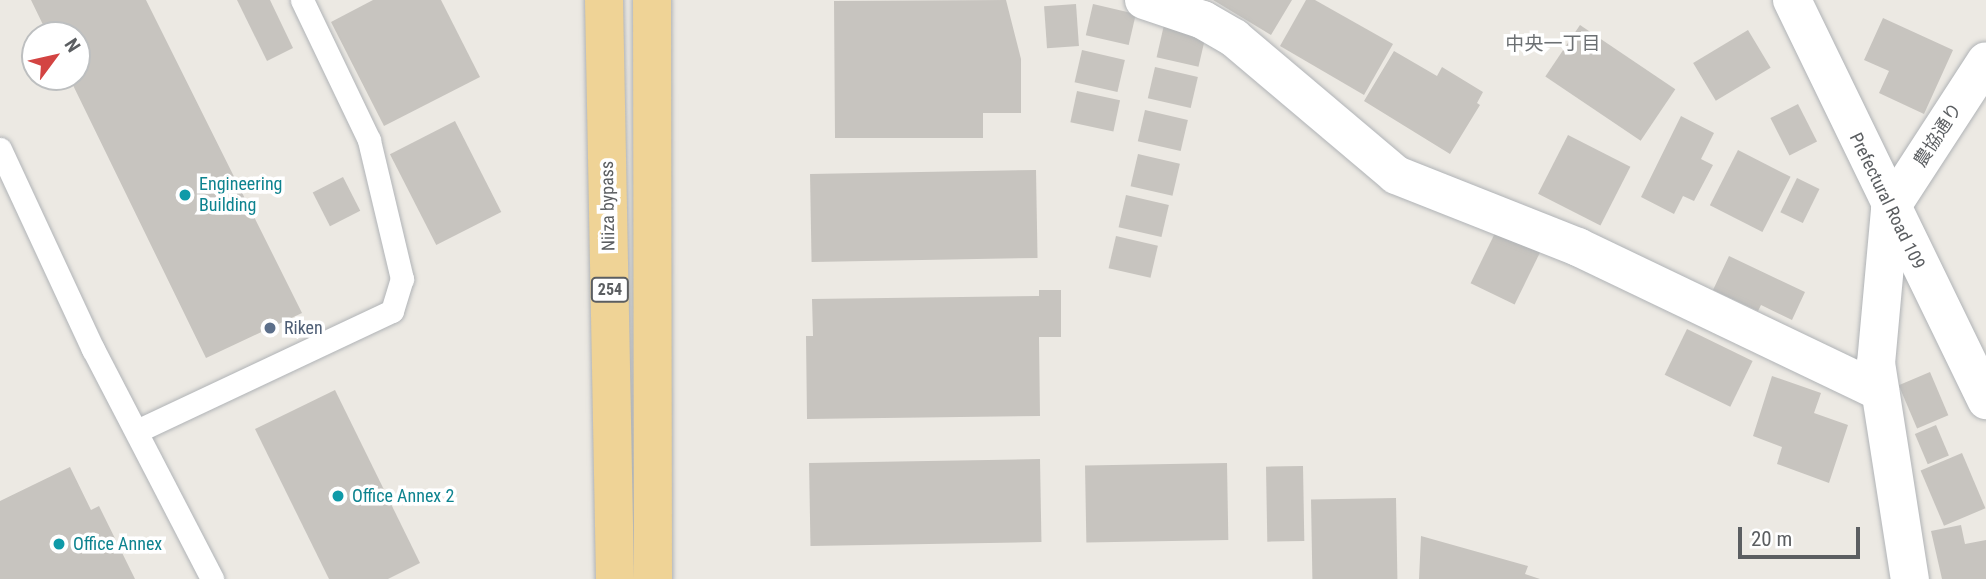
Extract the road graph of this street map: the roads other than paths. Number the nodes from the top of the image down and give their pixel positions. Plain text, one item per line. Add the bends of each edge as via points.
1 (302, 0) edge
2 (604, 0) edge
3 (652, 0) edge
4 (1144, 0) edge
5 (1791, 0) edge
6 (1986, 61) edge
7 (0, 149) edge
8 (1890, 209) junction
9 (1880, 392) junction
10 (1986, 400) edge
11 (137, 431) junction
12 (212, 579) edge
13 (615, 579) edge
14 (653, 579) edge
15 (1910, 579) edge

1 - 11 lane via 369,141 402,279 392,311
2 - 13 highway, Niiza bypass / 254
3 - 14 highway, 254
4 - 9 street via 1203,20 1234,38 1396,175 1578,247
5 - 8 street, Prefectural Road 109
6 - 8 street, 農協通り
7 - 11 lane
8 - 9 street via 1877,363
8 - 10 street, Prefectural Road 109
9 - 15 street
11 - 12 lane

